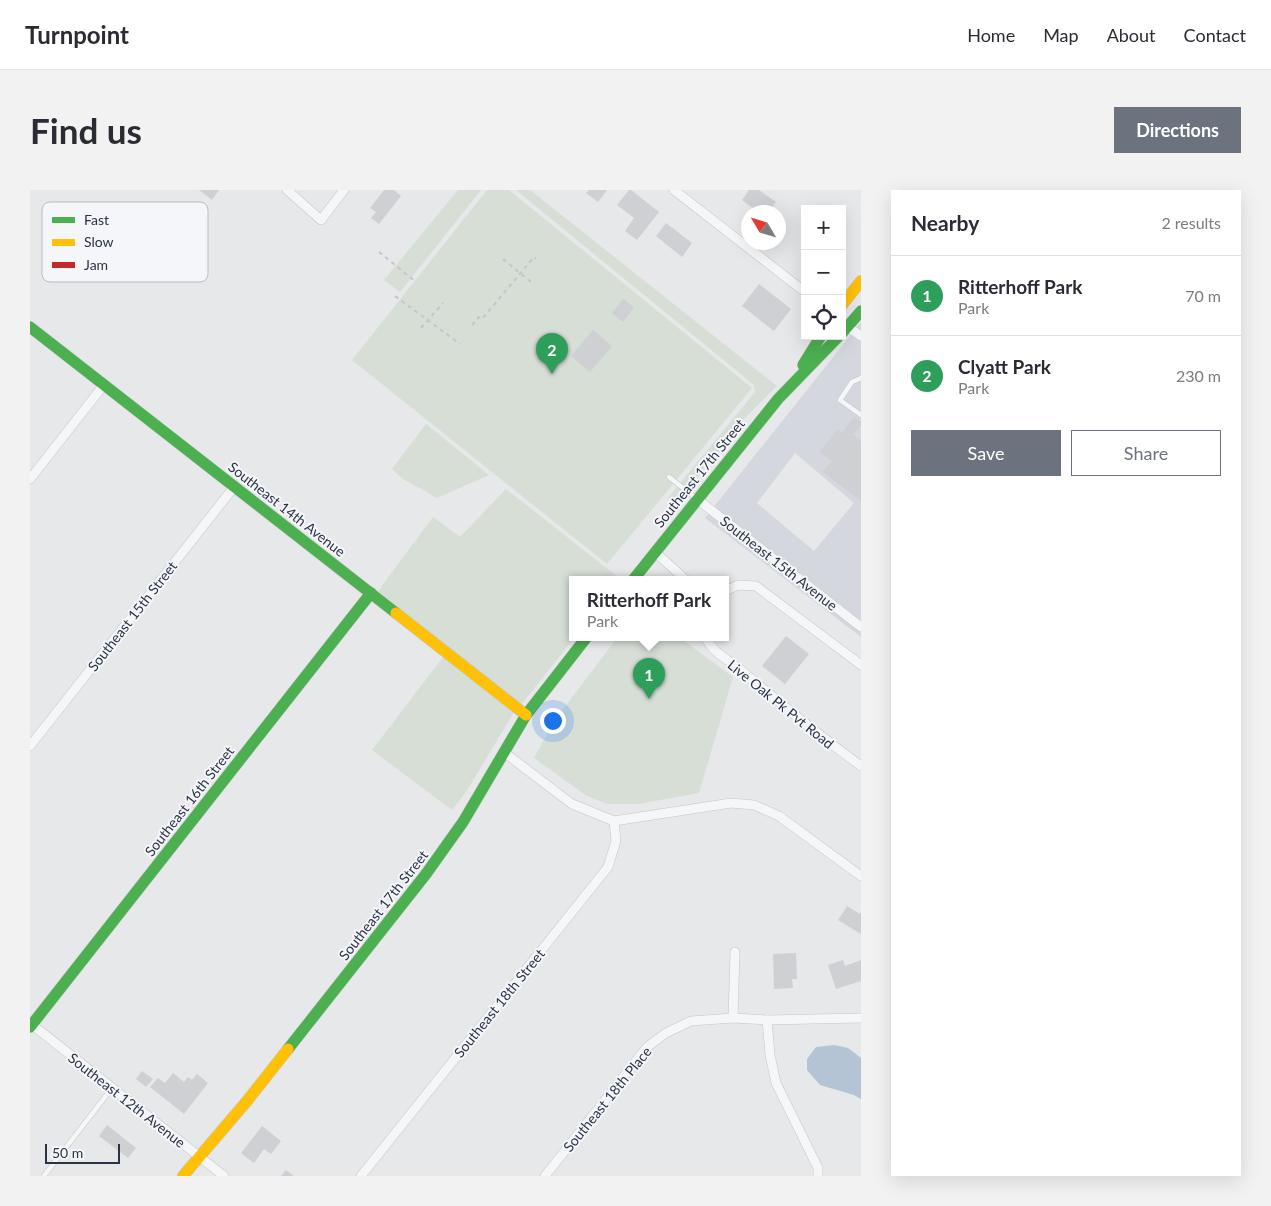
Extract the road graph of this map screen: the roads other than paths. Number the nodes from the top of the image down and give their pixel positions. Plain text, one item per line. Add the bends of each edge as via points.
1 (287, 190) edge
2 (344, 190) edge
3 (674, 190) edge
4 (861, 281) edge
5 (801, 289) edge
6 (846, 300) edge
7 (861, 311) edge
8 (30, 327) edge
9 (846, 329) edge
10 (846, 330) edge
11 (861, 336) edge
12 (818, 340) edge
13 (835, 340) edge
14 (861, 378) edge
15 (790, 384) junction
16 (103, 386) junction
17 (861, 416) edge
18 (669, 477) dead end
19 (30, 479) edge
20 (234, 487) junction
21 (697, 498) junction
22 (655, 552) junction
23 (636, 576) edge
24 (682, 576) edge
25 (729, 589) edge
26 (371, 593) junction
27 (861, 627) edge
28 (584, 641) edge
29 (707, 641) edge
30 (861, 665) edge
31 (526, 715) junction
32 (30, 746) edge
33 (504, 753) junction
34 (861, 766) edge
35 (614, 821) junction
36 (861, 876) edge
37 (735, 952) dead end
38 (733, 1018) junction
39 (861, 1018) edge
40 (767, 1020) junction
41 (31, 1025) edge
42 (112, 1088) junction
43 (200, 1157) junction
44 (44, 1176) edge
45 (183, 1176) edge
46 (224, 1176) edge
47 (361, 1176) edge
48 (545, 1176) edge
49 (818, 1176) edge

1 - 2 street via 321,220
3 - 5 street
4 - 6 street
7 - 9 street
8 - 16 street, Southeast 14th Avenue
10 - 11 street
12 - 15 street, Southeast 17th Street
13 - 15 street, Southeast 17th Street
14 - 17 lane via 852,382 840,400
15 - 21 street, Southeast 17th Street
16 - 19 street
16 - 20 street, Southeast 14th Avenue
18 - 21 lane
20 - 26 street, Southeast 14th Avenue
20 - 32 street, Southeast 15th Street
21 - 22 street, Southeast 17th Street
21 - 27 street, Southeast 15th Avenue
22 - 23 street, Southeast 17th Street
22 - 24 street
25 - 30 street via 738,585 756,586
26 - 31 street, Southeast 14th Avenue
26 - 41 street, Southeast 16th Street
28 - 31 street, Southeast 17th Street
29 - 34 street, Live Oak Pk Pvt Road via 710,647 813,731
31 - 33 street, Southeast 17th Street
33 - 35 street via 572,804
33 - 43 street, Southeast 17th Street via 463,822 426,874
35 - 36 street via 731,804 754,805 779,816
35 - 47 street, Southeast 18th Street via 616,841 608,867
37 - 38 street
38 - 40 street, Southeast 18th Place
38 - 48 street, Southeast 18th Place via 691,1021 647,1047
39 - 40 street, Southeast 18th Place
40 - 49 street via 776,1083 818,1168
41 - 42 street, Southeast 12th Avenue
42 - 43 street, Southeast 12th Avenue
42 - 44 lane
43 - 45 street, Southeast 17th Street
43 - 46 street, Southeast 12th Avenue

